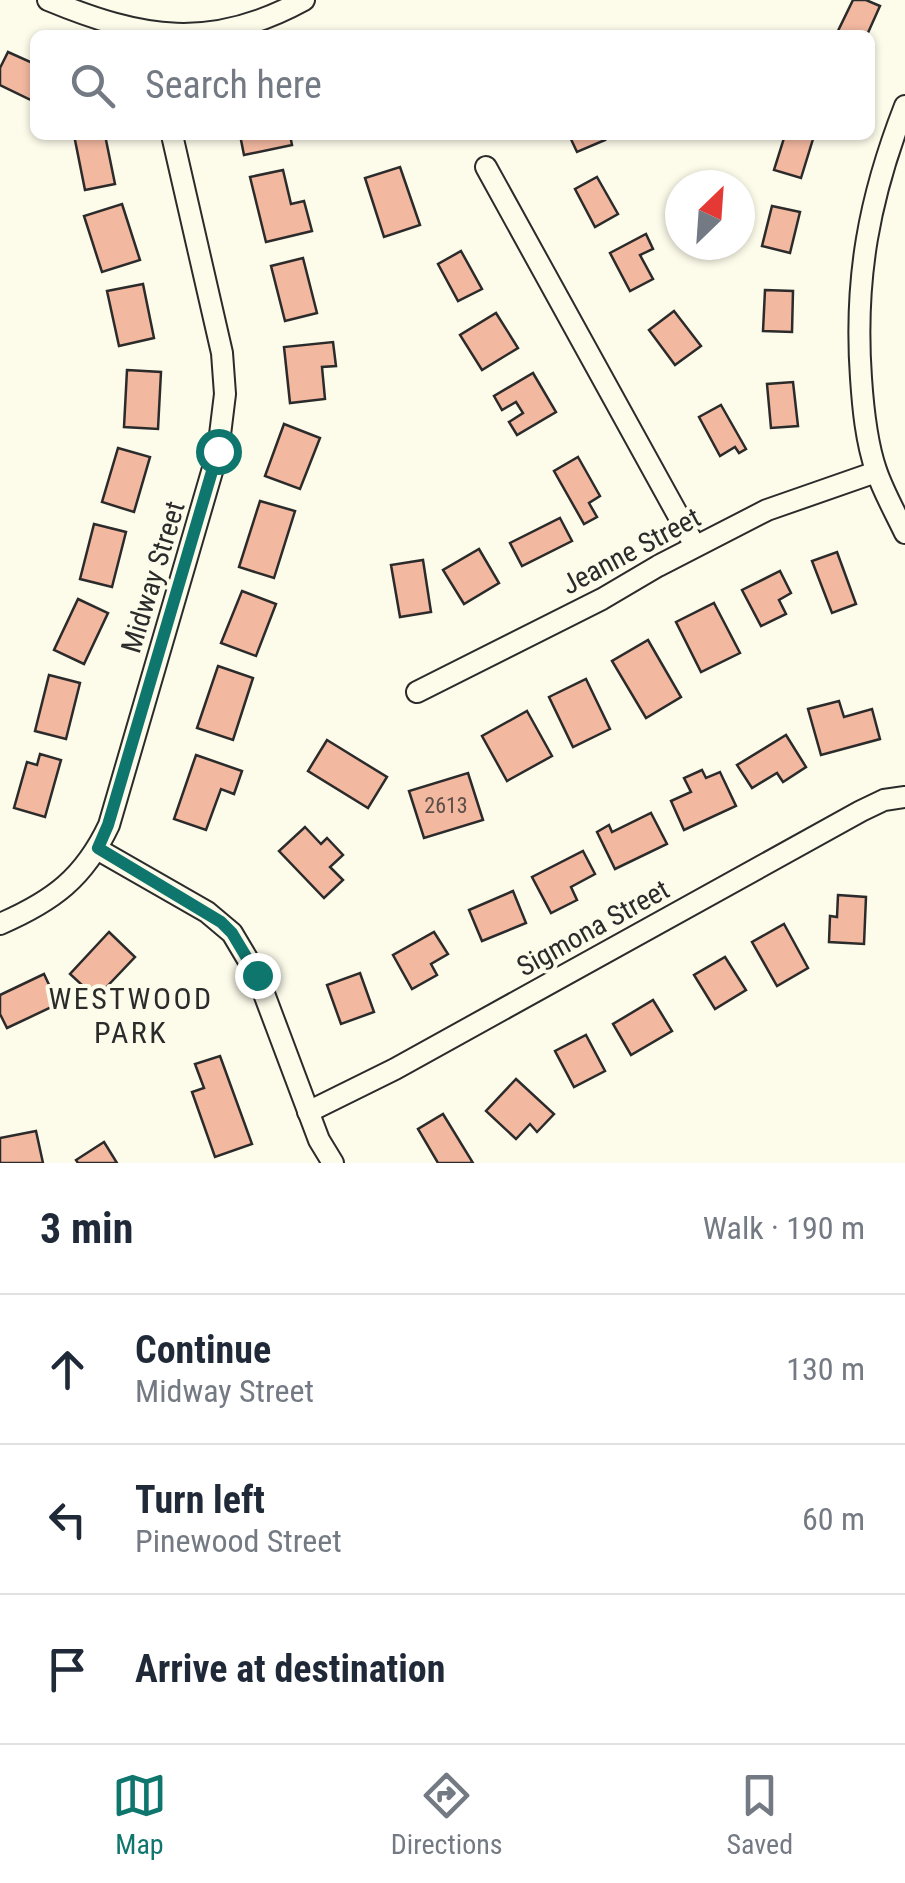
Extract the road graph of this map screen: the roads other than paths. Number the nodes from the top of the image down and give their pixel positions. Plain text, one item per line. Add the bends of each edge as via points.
1 (48, 0) edge
2 (304, 0) edge
3 (134, 30) edge
4 (220, 30) edge
5 (905, 106) edge
6 (173, 140) edge
7 (486, 167) dead end
8 (876, 472) junction
9 (905, 533) edge
10 (696, 546) junction
11 (417, 692) dead end
12 (905, 797) edge
13 (98, 848) junction
14 (0, 924) edge
15 (308, 1112) junction
16 (333, 1163) edge

1 - 3 street
2 - 4 street
5 - 8 street via 882,164 860,280 862,397
6 - 13 street, Midway Street via 222,354 222,432
7 - 10 street
8 - 9 street
8 - 10 street, Jeanne Street via 767,510
10 - 11 street, Jeanne Street
12 - 15 street, Sigmona Street via 861,811
13 - 14 street, Midway Street via 57,895
13 - 15 street via 232,933 257,975
15 - 16 street

